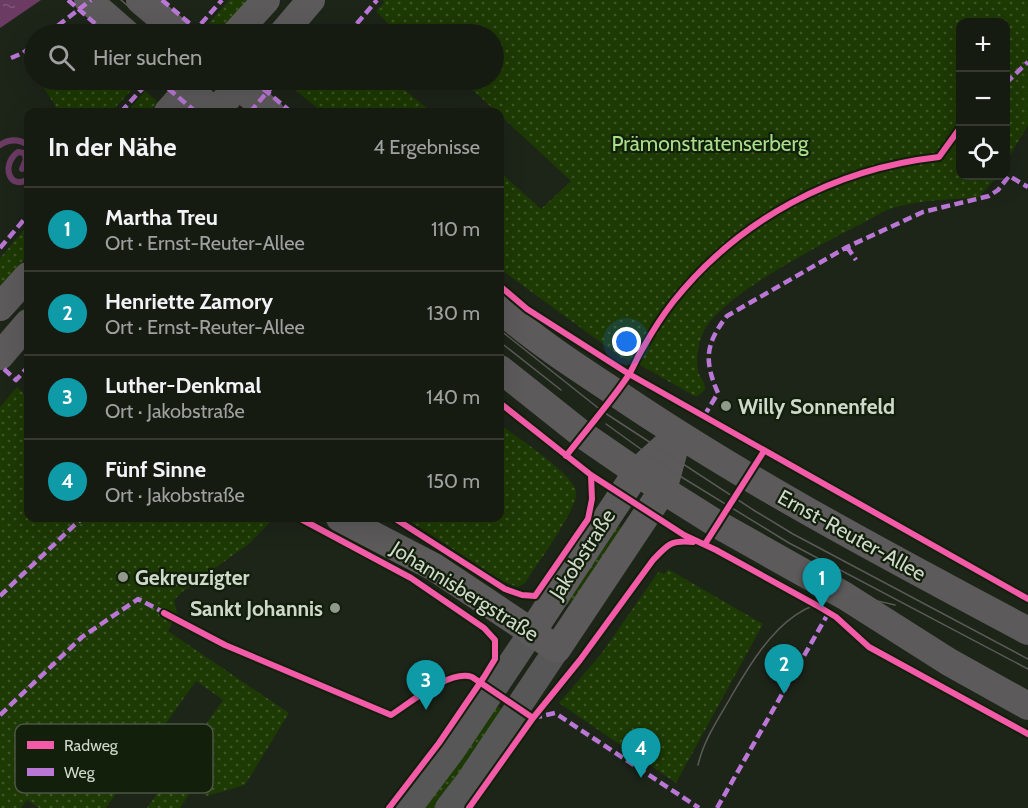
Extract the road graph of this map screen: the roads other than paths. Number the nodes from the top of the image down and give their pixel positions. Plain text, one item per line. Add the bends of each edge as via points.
1 (88, 0) edge
2 (140, 0) edge
3 (266, 0) edge
4 (311, 0) edge
5 (116, 24) edge
6 (168, 24) edge
7 (244, 24) edge
8 (291, 24) edge
9 (187, 90) edge
10 (190, 90) edge
11 (234, 90) edge
12 (244, 90) edge
13 (172, 108) edge
14 (210, 108) edge
15 (218, 108) edge
16 (265, 108) edge
17 (504, 312) edge
18 (24, 328) edge
19 (0, 356) edge
20 (504, 372) edge
21 (678, 435) junction
22 (637, 472) junction
23 (663, 490) junction
24 (347, 522) edge
25 (1028, 632) edge
26 (531, 633) junction
27 (557, 650) junction
28 (1028, 706) edge
29 (410, 808) edge
30 (448, 808) edge

1 - 5 main road
2 - 6 main road
3 - 7 main road
4 - 8 main road
9 - 13 main road
10 - 14 main road, bridge
11 - 15 main road
12 - 16 main road, bridge
17 - 21 main road, Ernst-Reuter-Allee
18 - 19 main road
20 - 22 main road
21 - 22 main road, Jakobstraße
21 - 23 main road, Jakobstraße
21 - 25 main road, Ernst-Reuter-Allee via 767,489
22 - 23 main road
22 - 26 main road, Jakobstraße
23 - 27 main road, Jakobstraße
23 - 28 main road
24 - 26 main road, Johannisbergstraße via 434,567
26 - 27 main road, Johannisbergstraße
26 - 29 street, Jakobstraße
27 - 30 street, Jakobstraße

